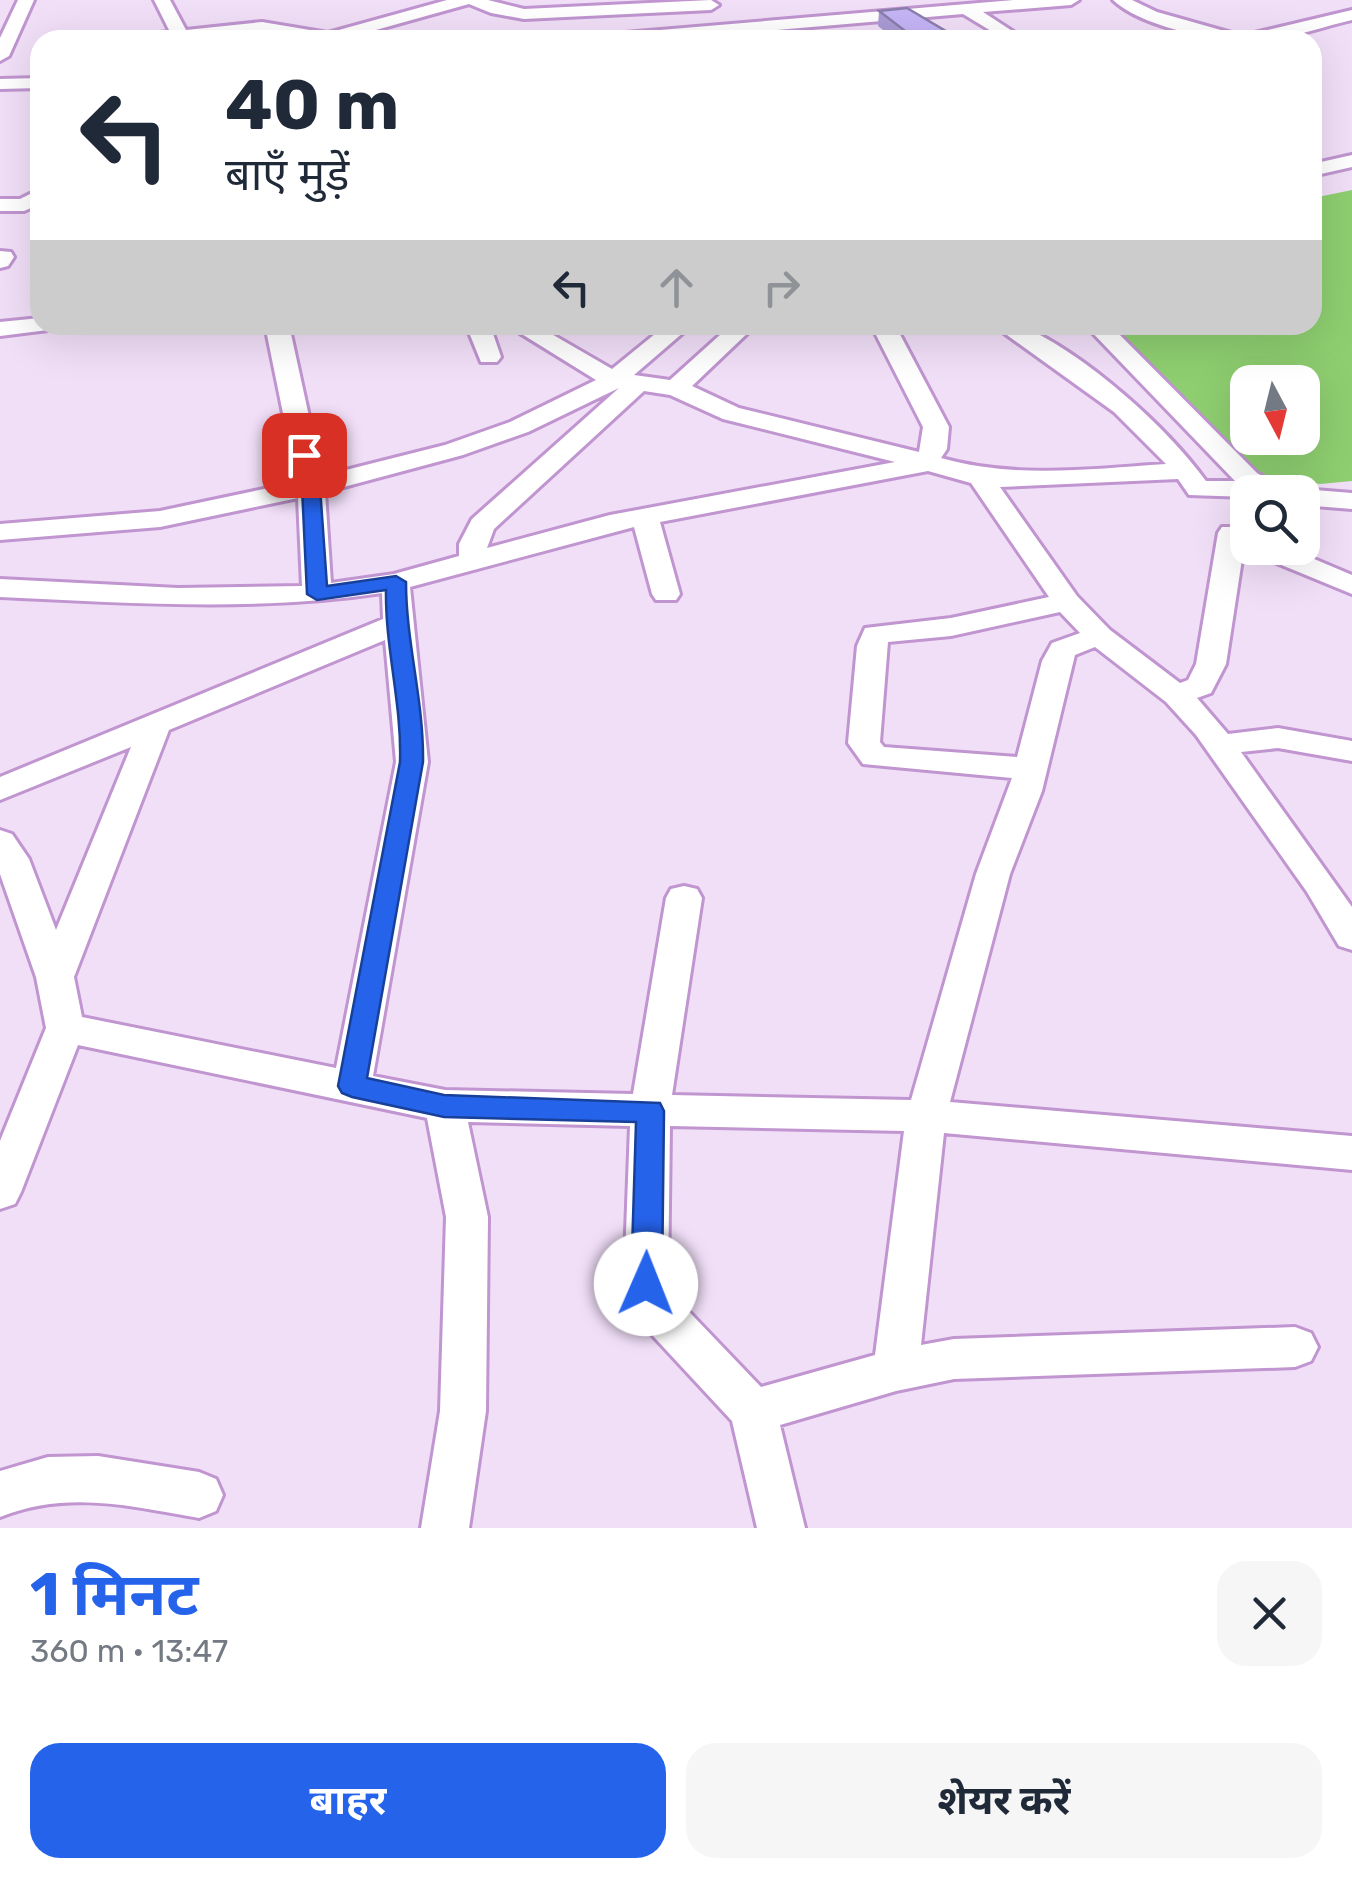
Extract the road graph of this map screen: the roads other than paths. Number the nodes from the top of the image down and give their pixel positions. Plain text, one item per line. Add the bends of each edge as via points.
1 (26, 0) edge
2 (162, 0) edge
3 (465, 0) edge
4 (474, 0) edge
5 (1071, 0) edge
6 (1121, 0) edge
7 (710, 3) edge
8 (952, 7) edge
9 (910, 14) junction
10 (1352, 16) edge
11 (178, 30) edge
12 (222, 30) edge
13 (288, 30) edge
14 (361, 30) edge
15 (727, 30) joint
16 (934, 30) edge
17 (998, 30) edge
18 (1213, 30) edge
19 (1291, 30) edge
20 (0, 56) edge
21 (30, 83) edge
22 (0, 84) edge
23 (1352, 160) edge
24 (1322, 168) edge
25 (30, 201) edge
26 (0, 205) edge
27 (30, 326) edge
28 (0, 329) edge
29 (279, 335) edge
30 (481, 335) edge
31 (539, 335) edge
32 (671, 335) edge
33 (733, 335) edge
34 (889, 335) edge
35 (1020, 335) edge
36 (1106, 335) edge
37 (489, 357) dead end
38 (626, 382) junction
39 (676, 388) junction
40 (924, 464) junction
41 (1245, 475) edge
42 (980, 477) junction
43 (1192, 480) junction
44 (1230, 485) edge
45 (311, 487) junction
46 (1320, 497) edge
47 (1347, 498) edge
48 (645, 516) junction
49 (1230, 529) edge
50 (0, 532) edge
51 (472, 560) junction
52 (1234, 565) edge
53 (1304, 565) edge
54 (396, 582) junction
55 (1352, 586) edge
56 (0, 588) edge
57 (317, 594) junction
58 (666, 594) dead end
59 (1067, 602) junction
60 (396, 626) junction
61 (1099, 636) junction
62 (1177, 695) junction
63 (154, 728) junction
64 (1218, 745) junction
65 (1352, 751) edge
66 (1030, 768) junction
67 (0, 789) edge
68 (0, 842) edge
69 (684, 898) dead end
70 (1352, 936) edge
71 (55, 978) junction
72 (65, 1028) junction
73 (352, 1086) junction
74 (444, 1106) junction
75 (650, 1111) junction
76 (926, 1116) junction
77 (1352, 1153) edge
78 (0, 1192) edge
79 (1294, 1348) dead end
80 (896, 1370) junction
81 (753, 1411) junction
82 (0, 1494) edge
83 (199, 1495) dead end
84 (444, 1528) edge
85 (781, 1528) edge

1 - 20 street
2 - 11 street
3 - 14 street
4 - 7 street via 524,14
5 - 8 street
6 - 18 street via 1156,20
7 - 15 street
8 - 9 street
8 - 17 street
9 - 15 street
9 - 16 street
10 - 19 street
12 - 13 street
21 - 22 street
23 - 24 street
25 - 26 street
27 - 28 street
29 - 45 street
30 - 37 street
31 - 38 street
32 - 38 street
33 - 39 street
34 - 40 street via 936,427 934,450
35 - 43 street via 1122,402
36 - 41 street
38 - 39 street
38 - 45 street via 488,439
38 - 51 street via 482,525
39 - 40 street via 732,414
40 - 42 street
40 - 48 street
42 - 43 street
42 - 59 street
43 - 44 street
43 - 49 street via 1208,512
45 - 50 street via 160,520
45 - 57 street
46 - 47 street
48 - 51 street
48 - 58 street
51 - 54 street
52 - 62 street via 1211,664 1200,686
53 - 55 street
54 - 57 street
54 - 60 street
56 - 57 street
59 - 61 street
59 - 66 street via 951,627 890,630 876,634 872,646 864,743 874,758
60 - 63 street
60 - 73 street via 412,762
61 - 62 street
61 - 66 street via 1064,649 1057,660
62 - 64 street
63 - 67 street
63 - 71 street
64 - 65 street via 1278,738
64 - 70 street
66 - 76 street via 993,874
68 - 71 street
69 - 75 street
71 - 72 street
72 - 73 street
72 - 78 street
73 - 74 street
74 - 75 street
74 - 84 street via 467,1217 463,1411
75 - 76 street
75 - 81 street via 646,1284 658,1310
76 - 77 street
76 - 80 street
79 - 80 street via 954,1359
80 - 81 street
81 - 85 street
82 - 83 street via 44,1479 81,1476

